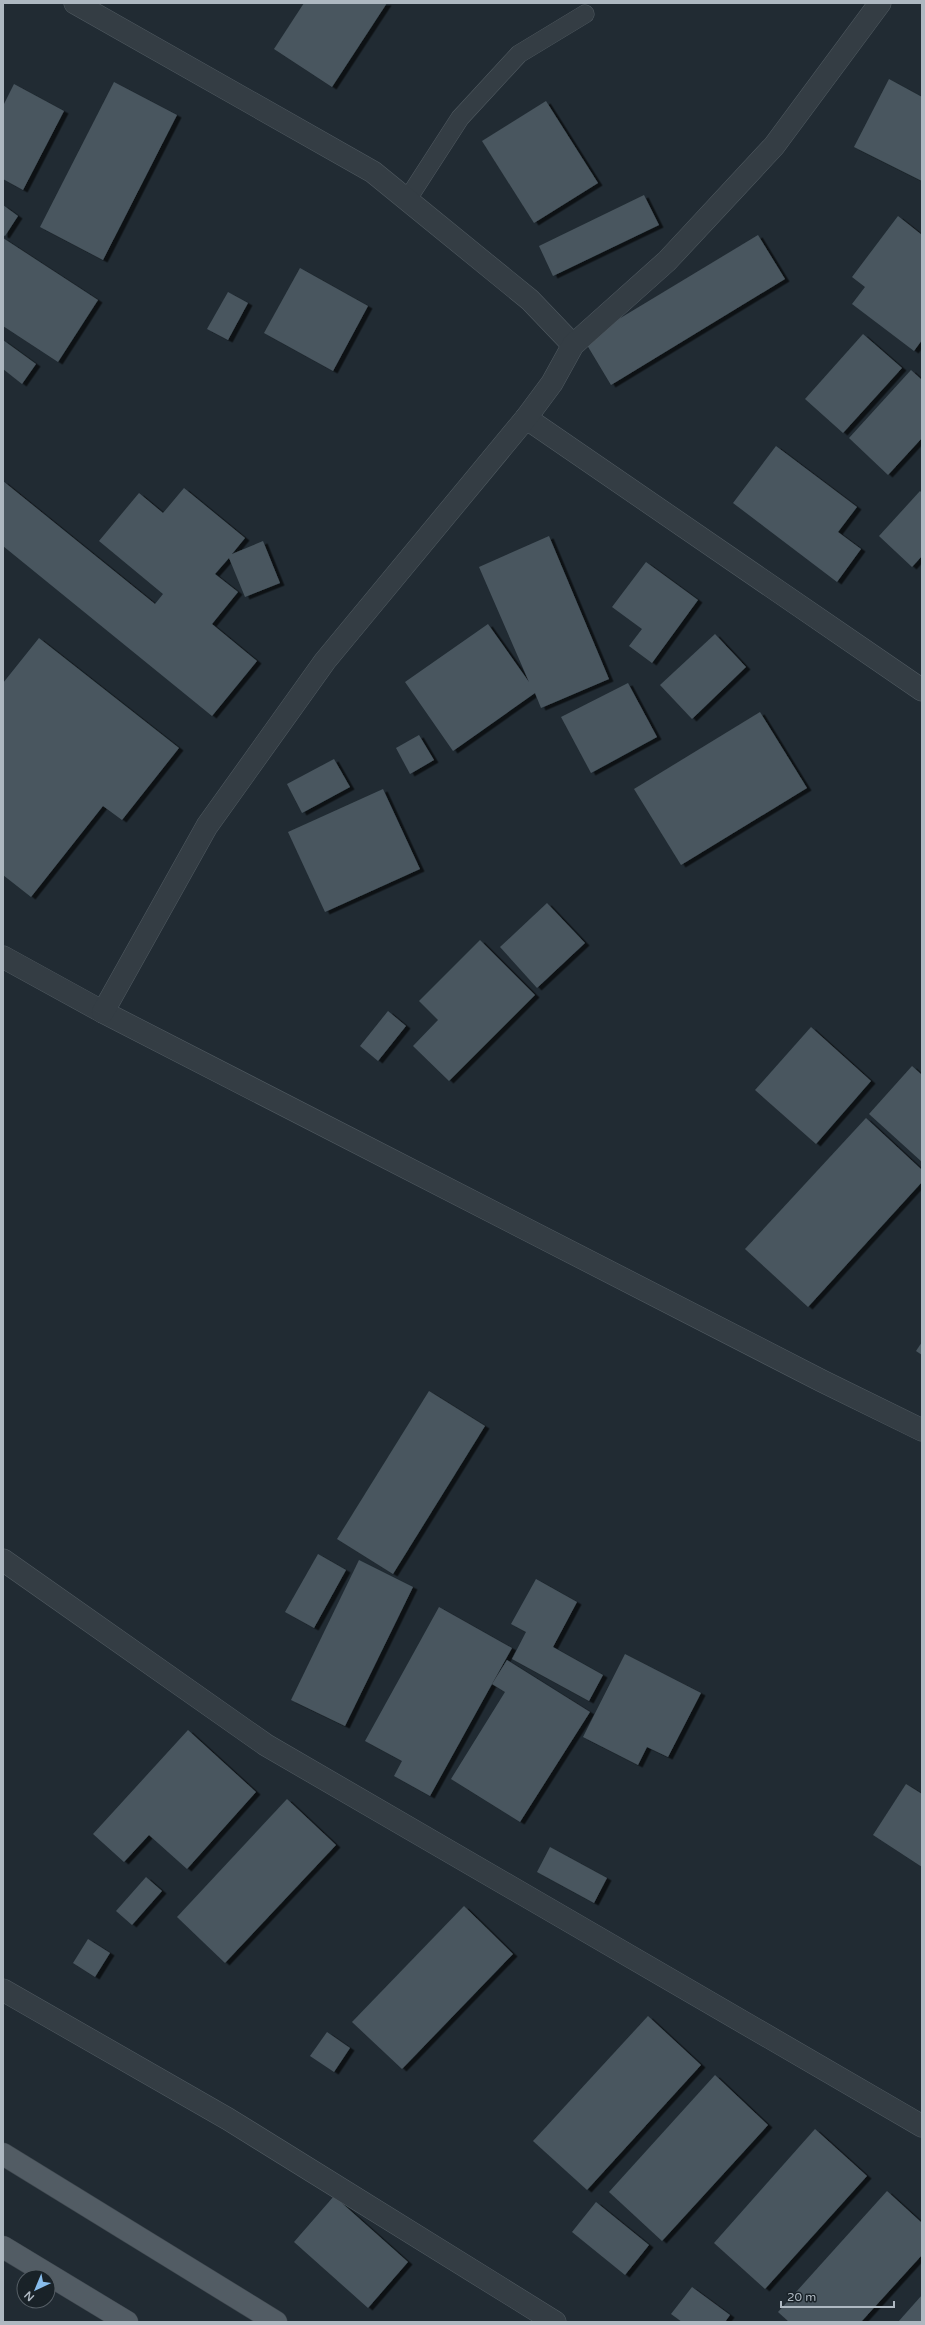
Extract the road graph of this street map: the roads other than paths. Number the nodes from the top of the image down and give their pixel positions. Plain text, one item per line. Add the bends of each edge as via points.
1 (75, 3) edge
2 (880, 3) edge
3 (585, 14) dead end
4 (407, 200) junction
5 (573, 345) junction
6 (526, 418) junction
7 (922, 690) edge
8 (3, 957) edge
9 (103, 1012) junction
10 (922, 1430) edge
11 (3, 1560) edge
12 (3, 1990) edge
13 (922, 2126) edge
14 (3, 2154) edge
15 (3, 2246) edge
16 (127, 2322) edge
17 (276, 2322) edge
18 (555, 2322) edge

1 - 4 street via 373,172
2 - 5 street via 774,146 667,262
3 - 4 lane via 519,54 460,118
4 - 5 street via 530,300
5 - 6 street via 552,383
6 - 7 street
6 - 9 street via 325,661 207,826
8 - 9 street
9 - 10 street
11 - 13 street via 266,1745
12 - 18 street via 228,2119
14 - 17 main road
15 - 16 main road

